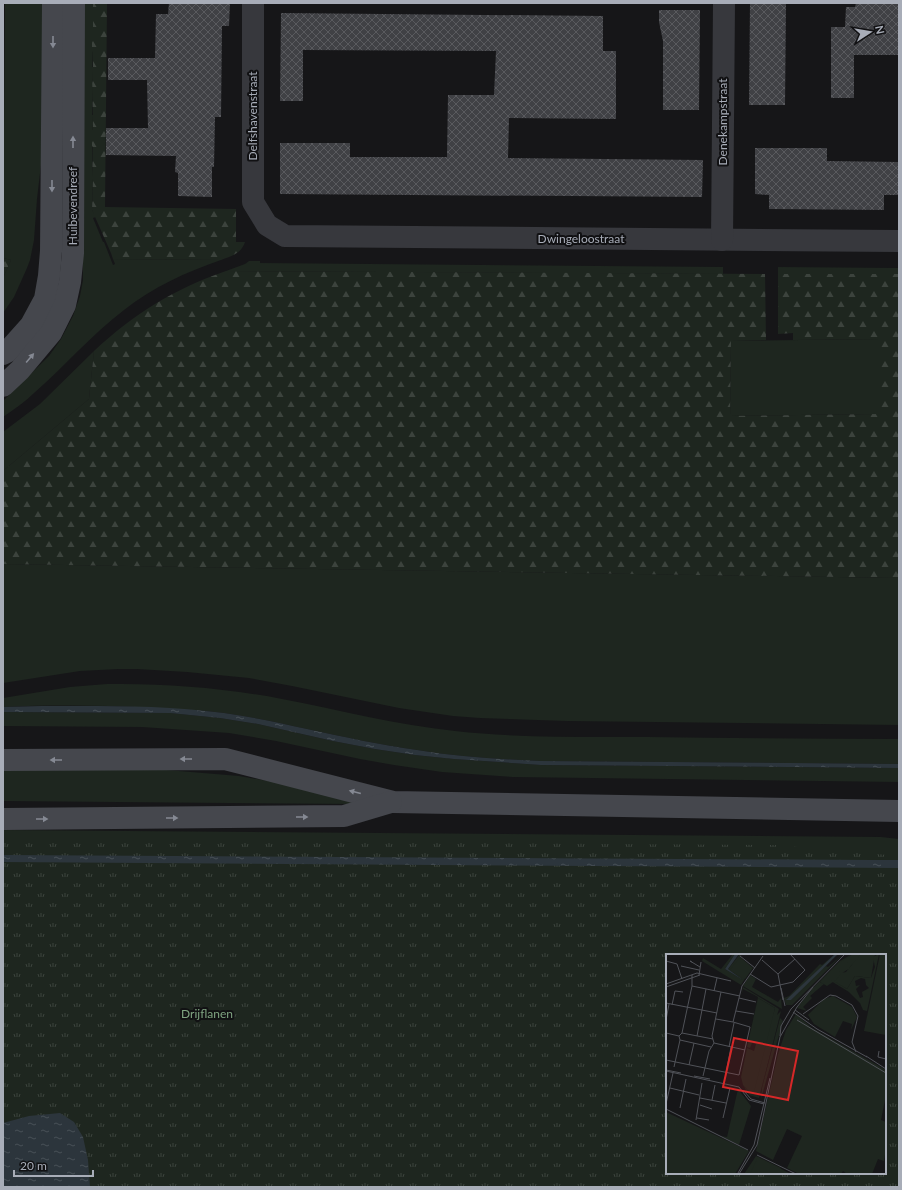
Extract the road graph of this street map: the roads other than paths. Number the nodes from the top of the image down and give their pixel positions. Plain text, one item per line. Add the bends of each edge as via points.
1 (53, 3) edge
2 (74, 3) edge
3 (253, 3) edge
4 (724, 3) edge
5 (267, 225) joint
6 (722, 240) junction
7 (899, 241) edge
8 (3, 354) edge
9 (3, 386) edge
10 (3, 760) edge
11 (393, 802) junction
12 (899, 811) edge
13 (3, 819) edge

1 -> 8 main road, Huibevendreef via 49,276 45,299 31,325
9 -> 2 main road, Huibevendreef via 51,333 65,305 70,282 73,253
3 - 5 street, Delfshavenstraat via 253,202
4 - 6 street, Denekampstraat
5 - 6 street, Dwingeloostraat via 285,236
6 - 7 street, Dwingeloostraat
11 -> 10 main road via 225,759
11 - 12 main road
13 -> 11 main road via 344,816

